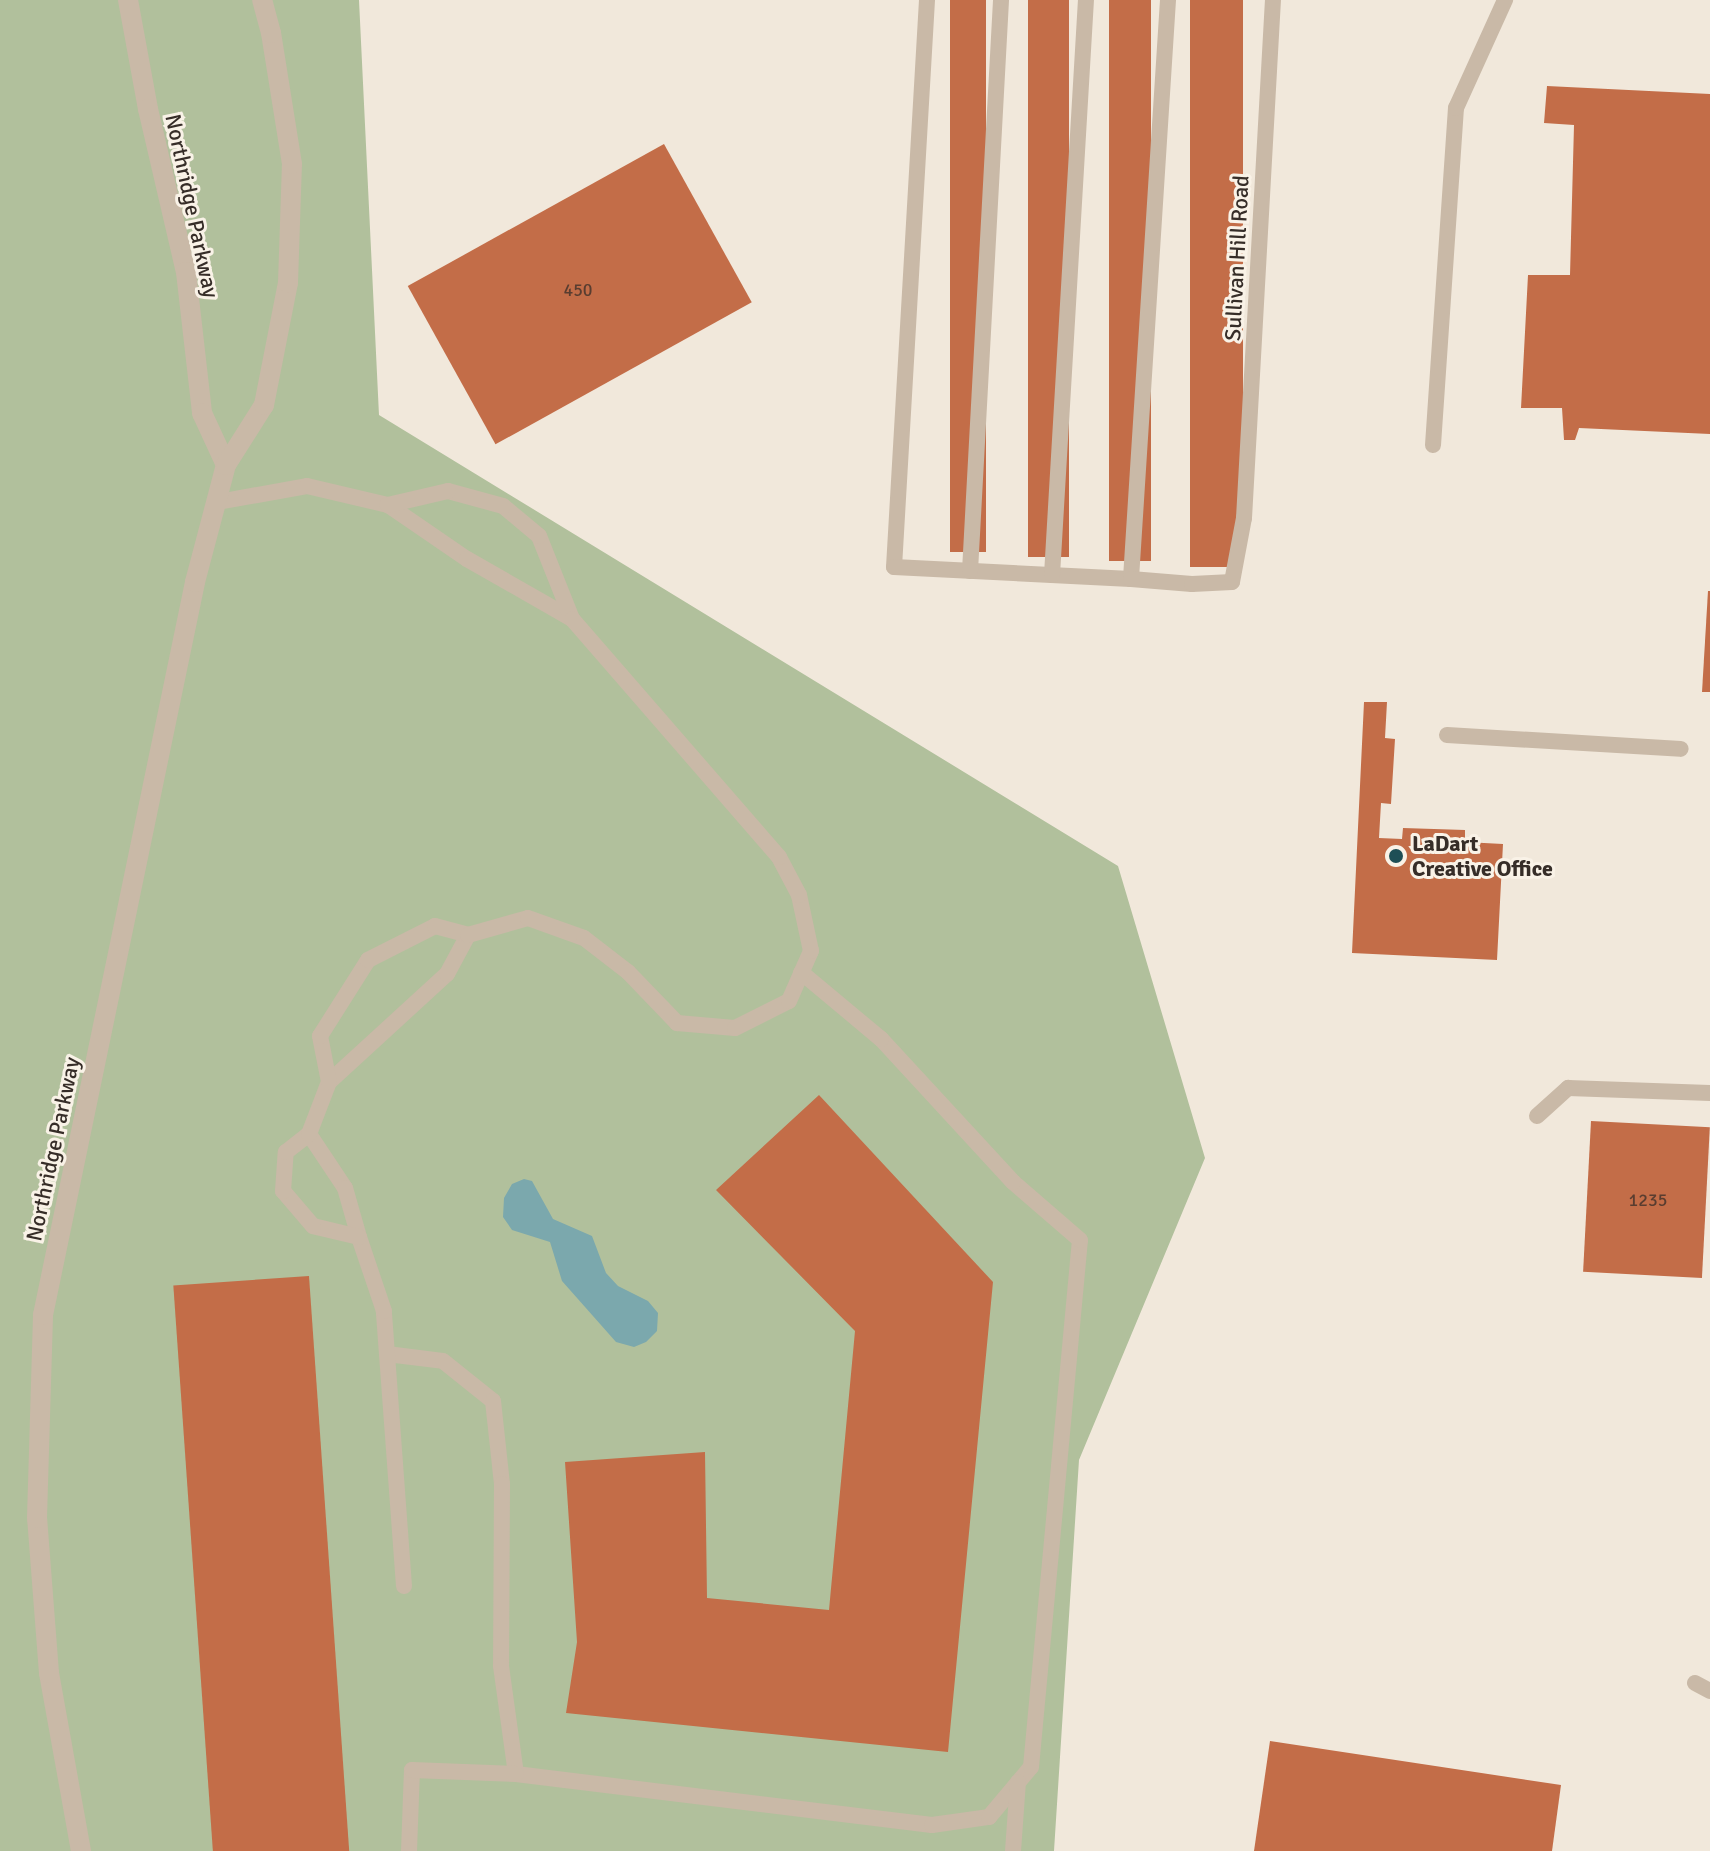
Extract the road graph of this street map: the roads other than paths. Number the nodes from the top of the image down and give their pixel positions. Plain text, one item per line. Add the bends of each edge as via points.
1 (128, 0) edge
2 (262, 0) edge
3 (927, 0) edge
4 (1001, 0) edge
5 (1086, 0) edge
6 (1168, 0) edge
7 (1273, 0) edge
8 (1505, 0) edge
9 (1433, 445) dead end
10 (226, 465) junction
11 (218, 502) junction
12 (388, 505) junction
13 (970, 571) junction
14 (1052, 575) junction
15 (1131, 579) junction
16 (572, 619) junction
17 (1447, 735) dead end
18 (1681, 749) dead end
19 (468, 935) junction
20 (801, 972) junction
21 (329, 1082) junction
22 (1710, 1093) edge
23 (1537, 1116) dead end
24 (309, 1134) junction
25 (359, 1237) junction
26 (387, 1354) junction
27 (404, 1586) dead end
28 (516, 1774) junction
29 (1018, 1782) junction
30 (81, 1851) edge
31 (409, 1851) edge
32 (1013, 1851) edge

1 - 10 street, Northridge Parkway via 186,272 202,413
2 - 10 street, Northridge Parkway via 292,164 288,283 264,405
3 - 13 lane via 894,567
4 - 13 lane
5 - 14 lane
6 - 15 lane
7 - 15 lane, Sullivan Hill Road via 1244,518 1232,582
8 - 9 lane via 1456,108
10 - 11 street, Northridge Parkway
11 - 12 lane via 307,486
11 - 30 street, Northridge Parkway via 195,582 43,1315 38,1534 49,1673
12 - 16 lane via 467,559
12 - 16 lane via 448,491 503,506 539,536
13 - 14 lane
14 - 15 lane
16 - 20 lane via 779,857 799,895 811,951
17 - 18 lane
19 - 20 lane via 528,918 584,938 628,972 677,1023 735,1028 789,1001
19 - 21 lane via 447,974
19 - 21 lane via 435,926 368,960 320,1036
20 - 29 lane via 881,1039 1013,1182 1080,1240 1031,1767
21 - 24 lane
22 - 23 lane via 1568,1088
24 - 25 lane via 345,1188
24 - 25 lane via 286,1152 283,1191 313,1226
25 - 26 lane via 384,1311
26 - 27 lane
26 - 28 lane via 443,1361 493,1401 502,1484 501,1666
28 - 29 lane via 932,1825 989,1817
28 - 31 lane via 412,1770
29 - 32 lane

